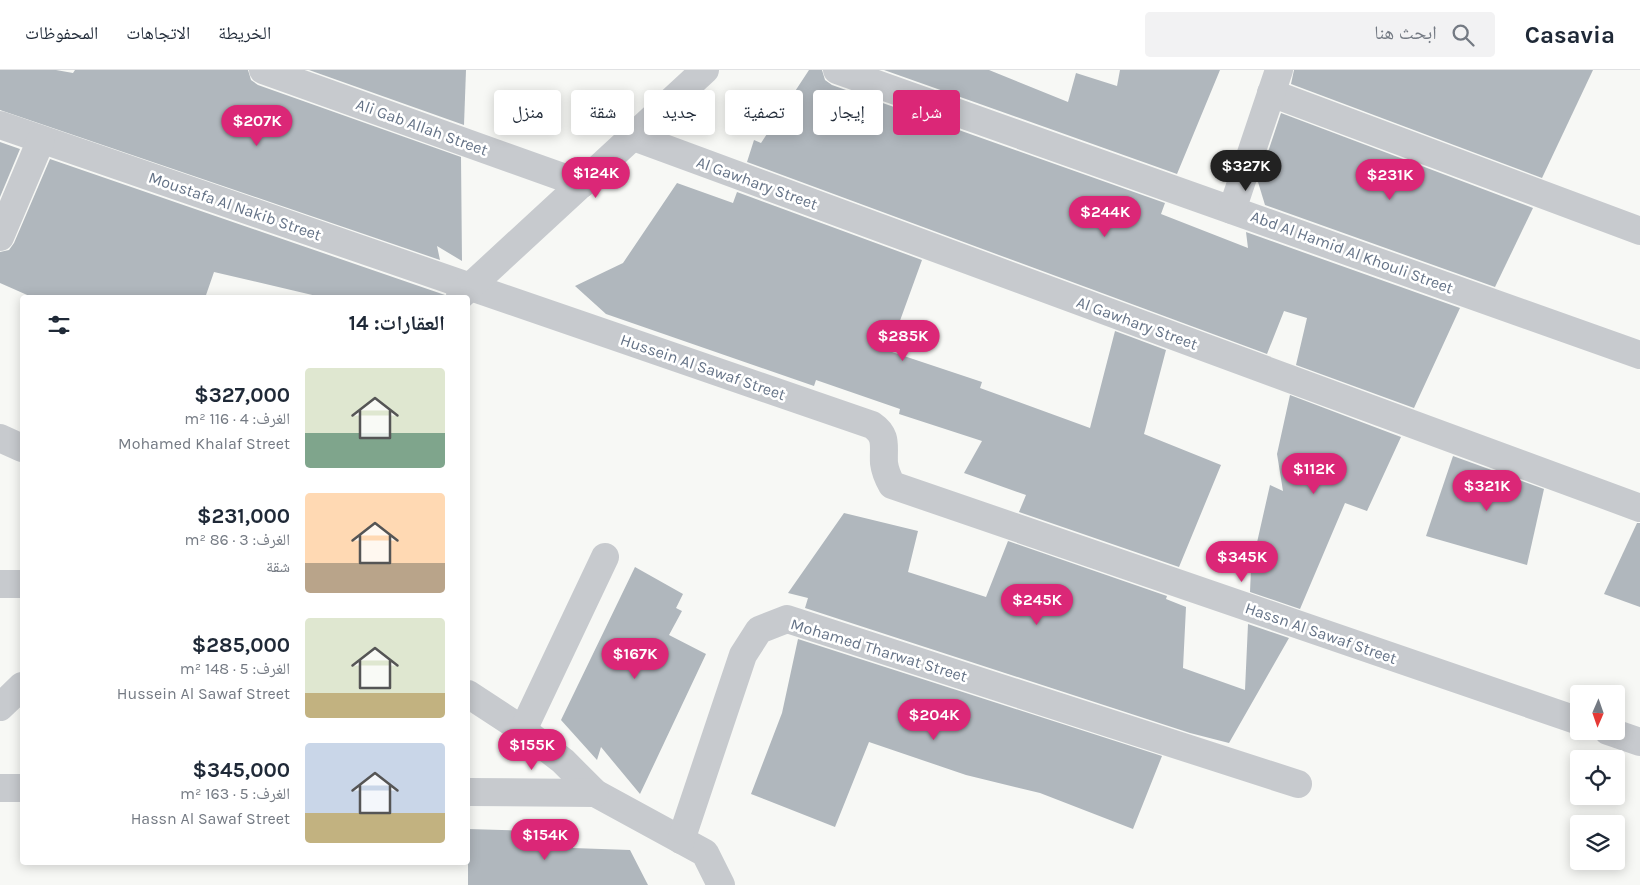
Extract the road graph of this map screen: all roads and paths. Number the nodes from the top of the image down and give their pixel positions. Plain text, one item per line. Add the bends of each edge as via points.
1 (263, 70) edge
2 (705, 70) edge
3 (837, 70) edge
4 (1275, 82) edge
5 (0, 125) edge
6 (634, 137) junction
7 (41, 140) junction
8 (582, 184) junction
9 (1232, 210) junction
10 (1640, 230) edge
11 (0, 237) edge
12 (465, 292) edge
13 (1640, 355) edge
14 (0, 438) edge
15 (20, 447) edge
16 (892, 485) joint
17 (1640, 508) edge
18 (605, 557) dead end
19 (0, 584) edge
20 (20, 584) edge
21 (20, 688) edge
22 (470, 695) edge
23 (0, 707) edge
24 (1570, 718) edge
25 (523, 730) junction
26 (1625, 737) edge
27 (1640, 742) edge
28 (1298, 784) dead end
29 (0, 788) edge
30 (20, 788) edge
31 (470, 792) edge
32 (595, 793) junction
33 (681, 840) junction
34 (705, 853) junction
35 (720, 885) edge
36 (740, 885) edge

1 - 8 street, Ali Gab Allah Street
2 - 6 street
3 - 9 street, Abd Al Hamid Al Khouli Street
4 - 9 street
4 - 10 street
5 - 7 street, Moustafa Al Nakib Street
6 - 8 street
6 - 17 street, Al Gawhary Street
7 - 11 street
7 - 12 street, Moustafa Al Nakib Street
8 - 12 street
9 - 13 street, Abd Al Hamid Al Khouli Street
12 - 16 street, Hussein Al Sawaf Street via 872,425 885,439 884,462
14 - 15 street
16 - 24 street, Hassn Al Sawaf Street
18 - 25 street
19 - 20 street
21 - 23 street
22 - 25 street
25 - 32 street via 563,761
26 - 27 street
28 - 33 street, Mohamed Tharwat Street via 787,619 759,630 743,655
29 - 30 street
31 - 32 street
32 - 33 street
33 - 34 street
34 - 35 street
34 - 36 street

